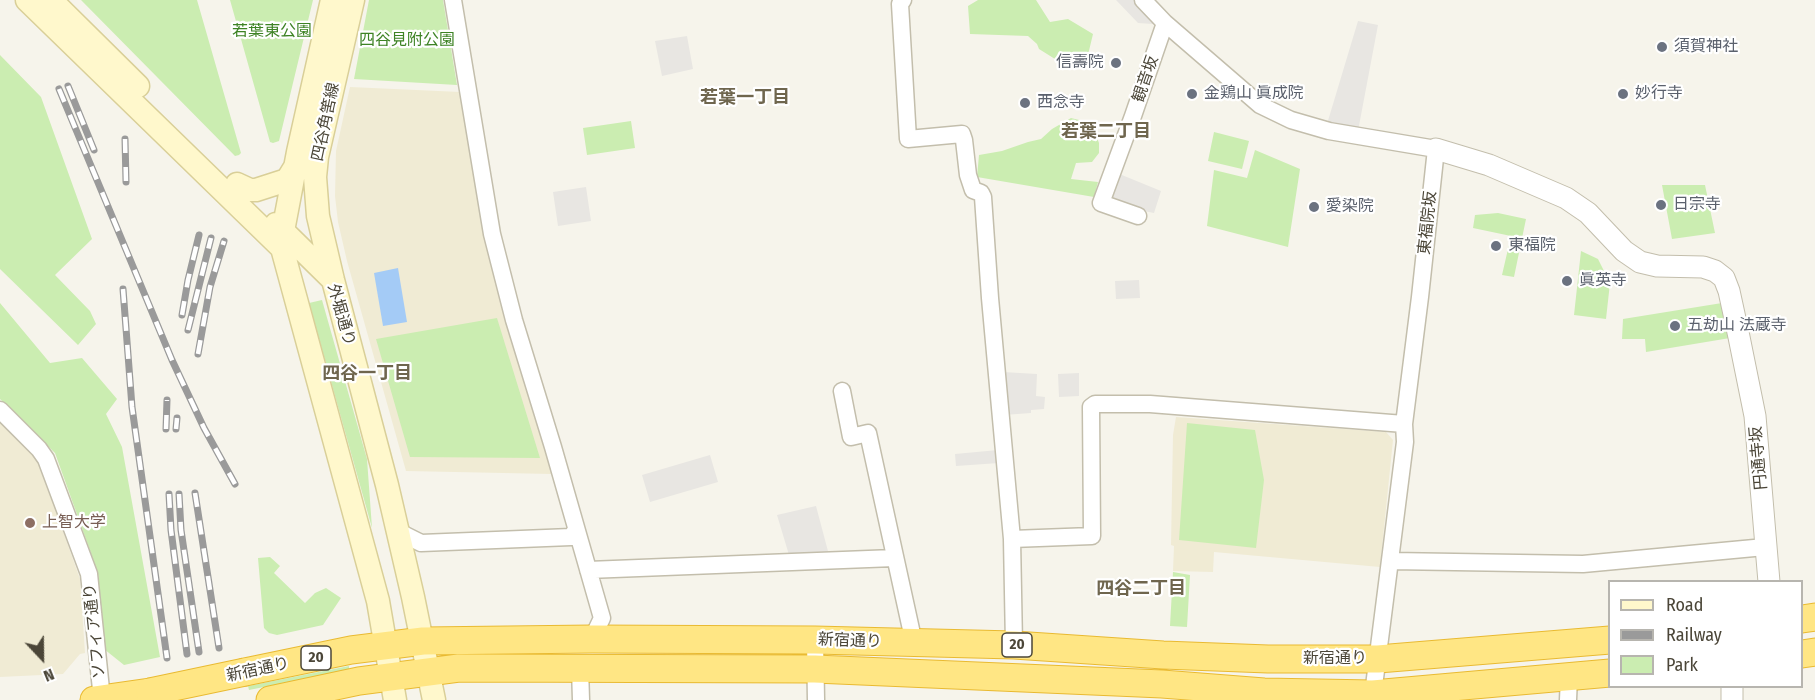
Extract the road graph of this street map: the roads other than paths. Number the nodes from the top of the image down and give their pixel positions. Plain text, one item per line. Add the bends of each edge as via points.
1 (27, 0) edge
2 (51, 0) edge
3 (332, 0) edge
4 (353, 0) edge
5 (453, 0) edge
6 (903, 0) edge
7 (1143, 0) edge
8 (1166, 22) junction
9 (1436, 149) junction
10 (317, 157) junction
11 (295, 167) junction
12 (237, 184) junction
13 (243, 209) junction
14 (1138, 216) dead end
15 (280, 225) junction
16 (333, 280) junction
17 (842, 391) dead end
18 (0, 410) edge
19 (1404, 424) junction
20 (576, 530) junction
21 (397, 531) junction
22 (1012, 539) junction
23 (1765, 547) junction
24 (894, 558) junction
25 (1391, 561) junction
26 (588, 570) junction
27 (1769, 580) edge
28 (592, 639) junction
29 (815, 640) junction
30 (1608, 640) edge
31 (423, 641) junction
32 (914, 643) junction
33 (386, 644) junction
34 (1014, 645) junction
35 (1378, 658) junction
36 (580, 668) junction
37 (816, 669) junction
38 (429, 672) junction
39 (1608, 674) edge
40 (393, 688) edge
41 (1568, 689) edge
42 (1162, 692) edge
43 (1373, 694) junction
44 (1441, 694) edge
45 (94, 700) edge
46 (102, 700) edge
47 (270, 700) edge
48 (434, 700) edge
49 (581, 700) edge
50 (816, 700) edge

1 - 13 main road, 外堀通り
2 - 12 main road, 外堀通り
3 - 11 main road, 四谷角筈線
4 - 10 main road, 四谷角筈線
5 - 20 street via 492,234
6 - 22 street via 900,4 908,139 962,134 968,176 973,190 983,197
7 - 8 street
8 - 9 street via 1260,105 1291,120 1329,131
8 - 14 street, 観音坂 via 1101,203
9 - 19 street, 東福院坂
9 - 23 street, 円通寺坂 via 1489,165 1566,198 1588,213 1640,262 1703,267 1724,278 1755,416
10 - 15 main road
10 - 16 main road, 四谷角筈線 via 318,216
11 - 12 main road via 287,180 256,190
11 - 15 main road, 四谷角筈線
12 - 15 main road, 外堀通り
13 - 15 main road, 外堀通り
13 - 15 main road
15 - 16 main road, 外堀通り
15 - 33 main road, 外堀通り
16 - 21 main road, 外堀通り
17 - 24 street via 851,437 868,434
18 - 46 street, ソフィア通り via 46,459 89,574
19 - 22 street via 1149,404 1095,404 1090,407 1092,536
19 - 25 street, 東福院坂 via 1406,436
20 - 21 street via 571,537 421,543
20 - 26 street
21 - 31 main road, 外堀通り
22 - 34 street
23 - 25 street via 1583,564
23 - 27 street, 円通寺坂
24 - 26 street
24 - 32 street
25 - 35 street, 東福院坂
26 - 28 street via 602,618
28 - 29 highway, 新宿通り / 20
28 - 31 highway, 新宿通り / 20
29 - 32 highway, 新宿通り / 20
29 - 37 street
30 - 35 highway, 新宿通り / 20
31 - 33 highway, 新宿通り / 20
31 - 38 main road, 外堀通り
32 - 34 highway, 新宿通り / 20
33 - 40 main road, 外堀通り
33 - 46 highway, 新宿通り / 20, bridge
34 - 35 highway, 新宿通り / 20 via 1268,659
35 - 43 street, 東福院坂
36 - 37 highway, 新宿通り / 20
36 - 38 highway, 新宿通り / 20 via 459,668
36 - 49 street
37 - 42 highway, 新宿通り / 20
37 - 50 street
38 - 40 highway, 新宿通り / 20
38 - 48 main road, 外堀通り
39 - 41 highway, 新宿通り / 20
40 - 47 highway, 新宿通り / 20 via 358,681
41 - 44 highway, 新宿通り / 20
42 - 43 highway, 新宿通り / 20
43 - 44 highway, 新宿通り / 20
45 - 46 highway, 新宿通り / 20

